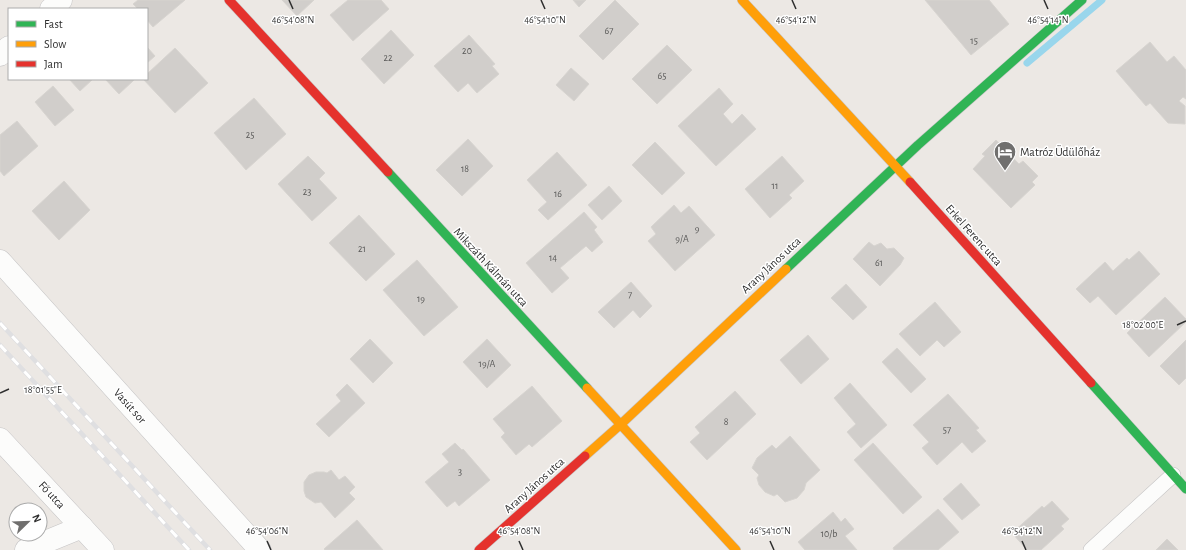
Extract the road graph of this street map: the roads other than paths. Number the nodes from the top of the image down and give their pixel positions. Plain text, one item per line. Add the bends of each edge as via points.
1 (61, 0) edge
2 (229, 0) edge
3 (742, 0) edge
4 (1082, 0) edge
5 (52, 8) edge
6 (8, 48) edge
7 (0, 55) edge
8 (895, 166) junction
9 (0, 262) edge
10 (620, 425) junction
11 (0, 439) edge
12 (1173, 475) junction
13 (1186, 489) edge
14 (82, 527) junction
15 (26, 550) edge
16 (103, 550) edge
17 (260, 550) edge
18 (479, 550) edge
19 (736, 550) edge
20 (1091, 550) edge

1 - 5 street
2 - 10 street, Mikszáth Kálmán utca
3 - 8 street, Erkel Ferenc utca
4 - 8 street, Arany János utca
6 - 7 street
8 - 10 street, Arany János utca
8 - 12 street, Erkel Ferenc utca
9 - 17 street, Vasút sor
10 - 18 street, Arany János utca
10 - 19 street, Mikszáth Kálmán utca
11 - 14 street, Fő utca
12 - 13 street, Erkel Ferenc utca
12 - 20 lane
14 - 15 street
14 - 16 street, Fő utca

